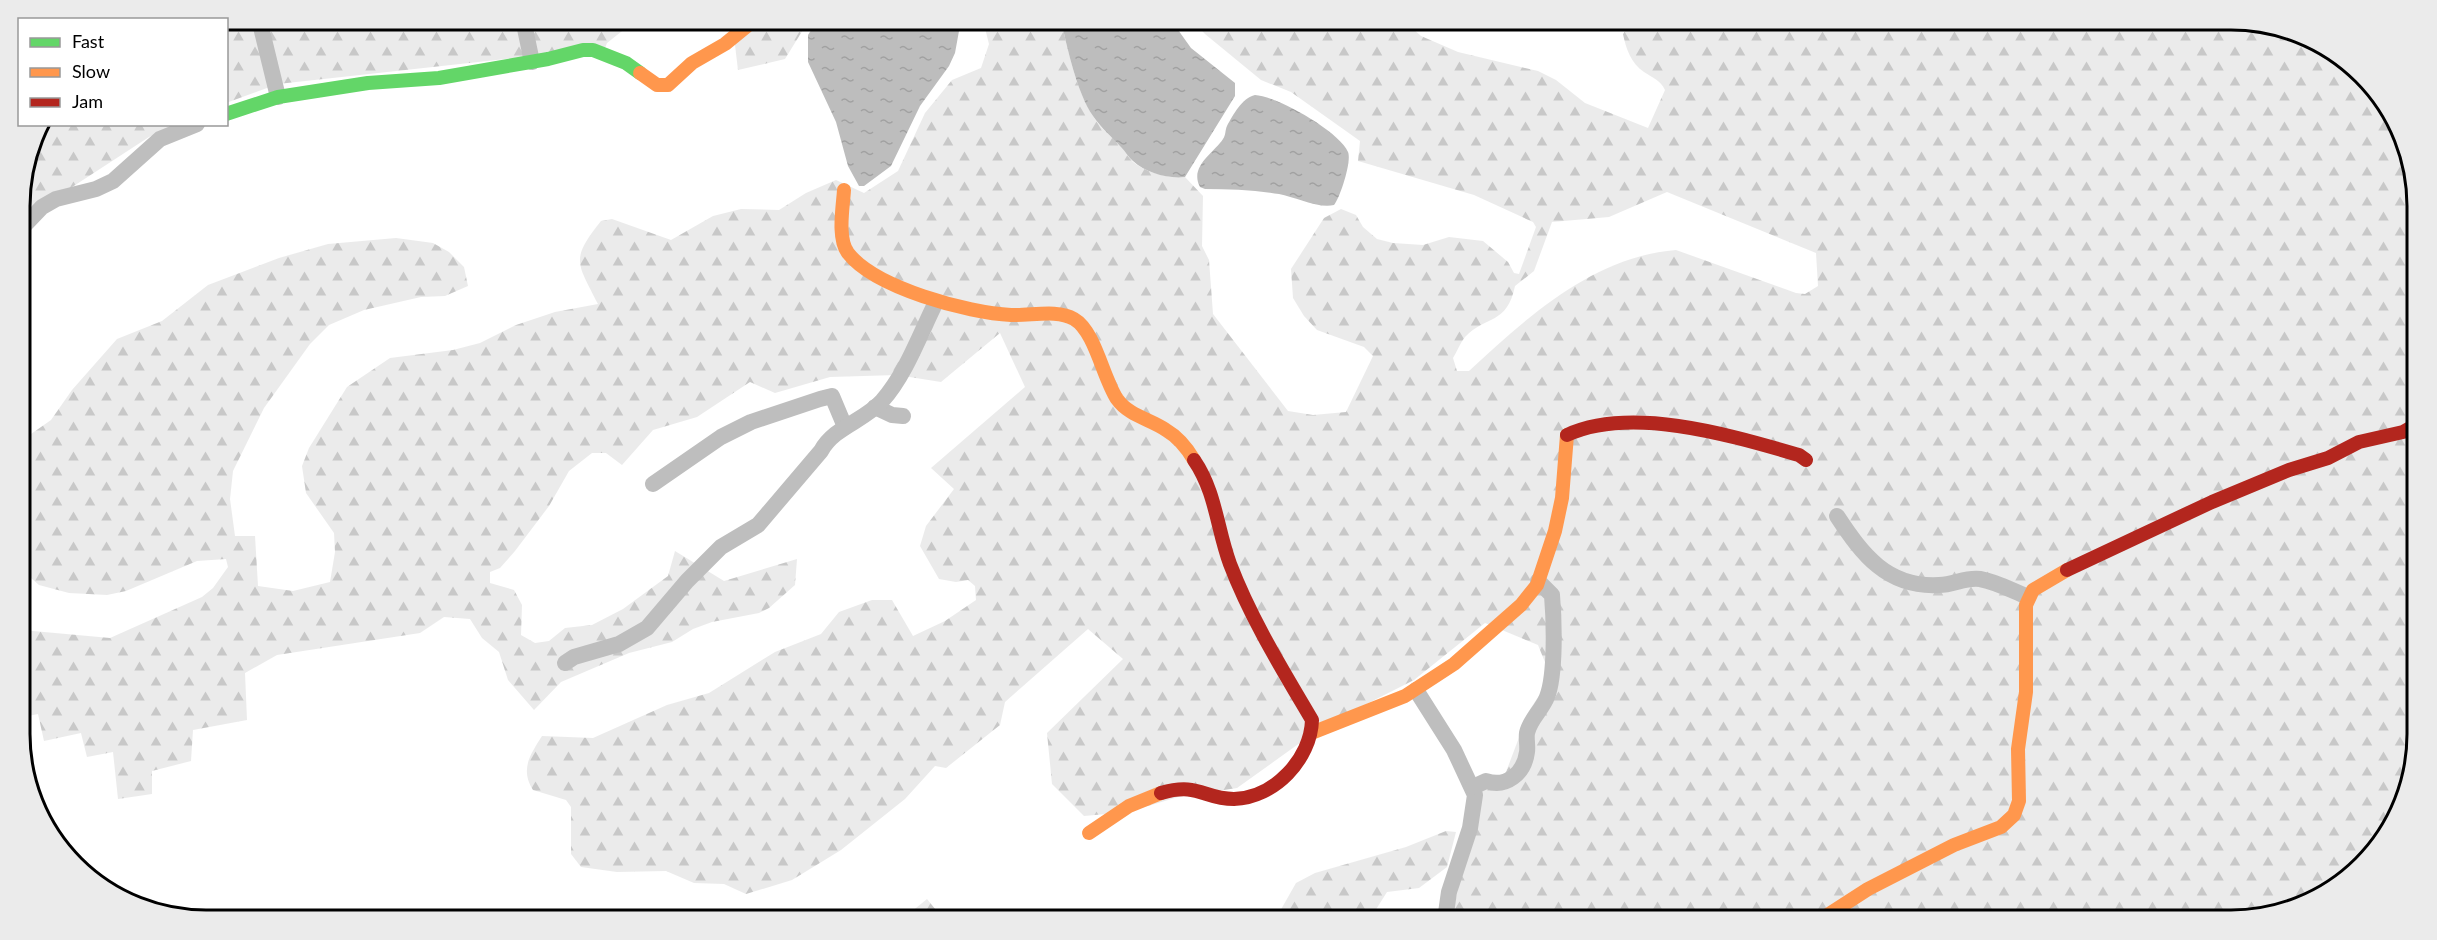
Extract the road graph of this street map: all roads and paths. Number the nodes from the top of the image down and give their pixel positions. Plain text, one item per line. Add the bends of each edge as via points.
1 (261, 30) edge
2 (525, 30) edge
3 (742, 30) edge
4 (532, 62) junction
5 (278, 98) junction
6 (228, 113) edge
7 (186, 126) edge
8 (169, 129) edge
9 (844, 190) dead end
10 (30, 220) edge
11 (936, 302) junction
12 (875, 407) junction
13 (903, 416) dead end
14 (845, 427) junction
15 (2407, 430) edge
16 (1806, 460) dead end
17 (652, 484) dead end
18 (1837, 516) dead end
19 (1538, 581) junction
20 (2028, 597) junction
21 (565, 663) dead end
22 (1416, 690) junction
23 (1314, 732) junction
24 (1473, 787) junction
25 (1089, 833) dead end
26 (1446, 910) edge
27 (1835, 910) edge

1 - 5 street
2 - 4 street
3 - 4 street via 663,86 626,63 593,50
4 - 5 street
5 - 6 street
7 - 8 street
8 - 10 street via 113,181 56,199
9 - 11 street via 842,230 847,252 895,284
11 - 12 street via 896,379
11 - 23 street via 999,314 1072,317 1086,328 1105,379 1118,400 1129,412 1170,432 1201,469 1209,484 1230,564 1253,616 1312,720
12 - 13 street
12 - 14 street
14 - 17 street via 832,396 820,399 721,437
14 - 21 street via 827,440 758,525 721,547 647,628 620,644
15 - 20 street via 2359,442 2328,458 2212,502 2060,573
16 - 19 street via 1726,434 1608,422 1575,429 1567,435 1562,498
18 - 20 street via 1863,554 1894,576 1940,585 1982,579
19 - 22 street via 1521,605 1492,632
19 - 24 street via 1552,595 1554,620 1547,698 1536,711 1527,733 1522,770 1507,782 1486,782
20 - 27 street via 2025,692 2018,749 2019,801 2014,815 2001,826 1954,845
22 - 23 street
22 - 24 street
23 - 25 street via 1308,748 1268,788 1249,796 1223,798 1192,786 1173,789 1146,798
24 - 26 street via 1470,828

